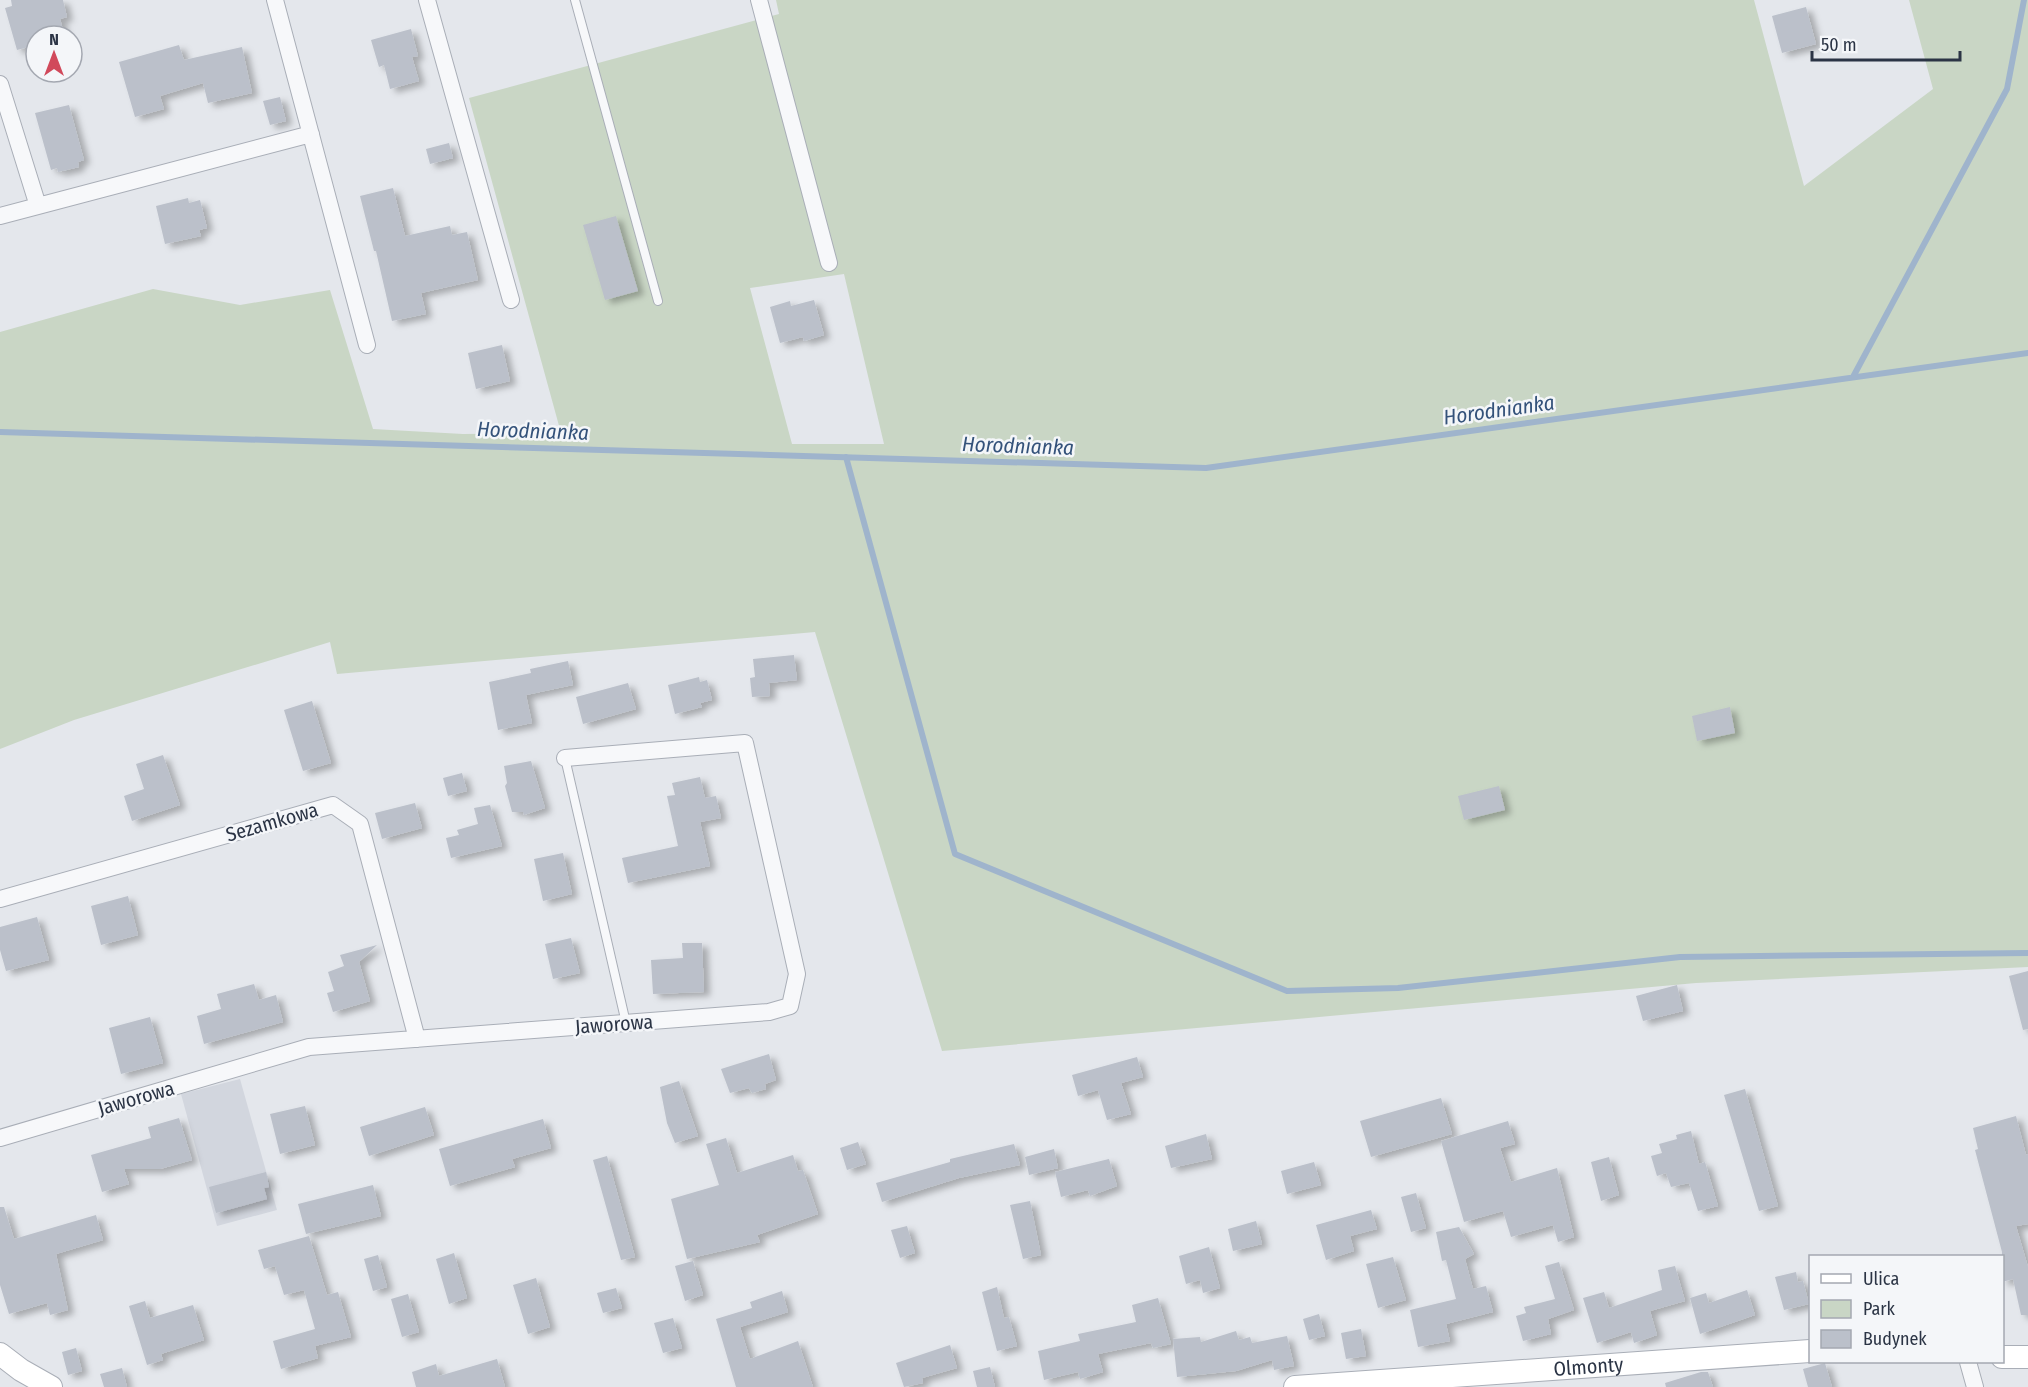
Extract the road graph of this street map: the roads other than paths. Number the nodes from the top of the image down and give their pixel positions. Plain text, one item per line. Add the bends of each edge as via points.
1 (275, 0) edge
2 (427, 0) edge
3 (575, 0) edge
4 (759, 0) edge
5 (0, 84) edge
6 (311, 134) junction
7 (38, 206) junction
8 (0, 216) edge
9 (829, 263) dead end
10 (511, 300) dead end
11 (658, 301) dead end
12 (367, 345) dead end
13 (565, 758) joint
14 (0, 899) edge
15 (626, 1024) junction
16 (417, 1039) junction
17 (0, 1138) edge
18 (1809, 1351) edge
19 (0, 1354) edge
20 (2004, 1357) edge
21 (2028, 1357) edge
22 (1968, 1363) edge
23 (26, 1379) edge
24 (51, 1387) edge
25 (1295, 1387) edge
26 (1975, 1387) edge

1 - 6 street
2 - 10 street
3 - 11 lane
4 - 9 street
5 - 7 street
6 - 7 street
6 - 12 street
7 - 8 street
13 - 15 lane
13 - 15 street, Jaworowa via 745,743 797,974 790,1006 769,1012
14 - 16 street, Sezamkowa via 333,805 360,824
15 - 16 street, Jaworowa
16 - 17 street, Jaworowa via 309,1047
18 - 25 street, Olmonty
19 - 23 street
20 - 21 street
22 - 26 street
23 - 24 street

